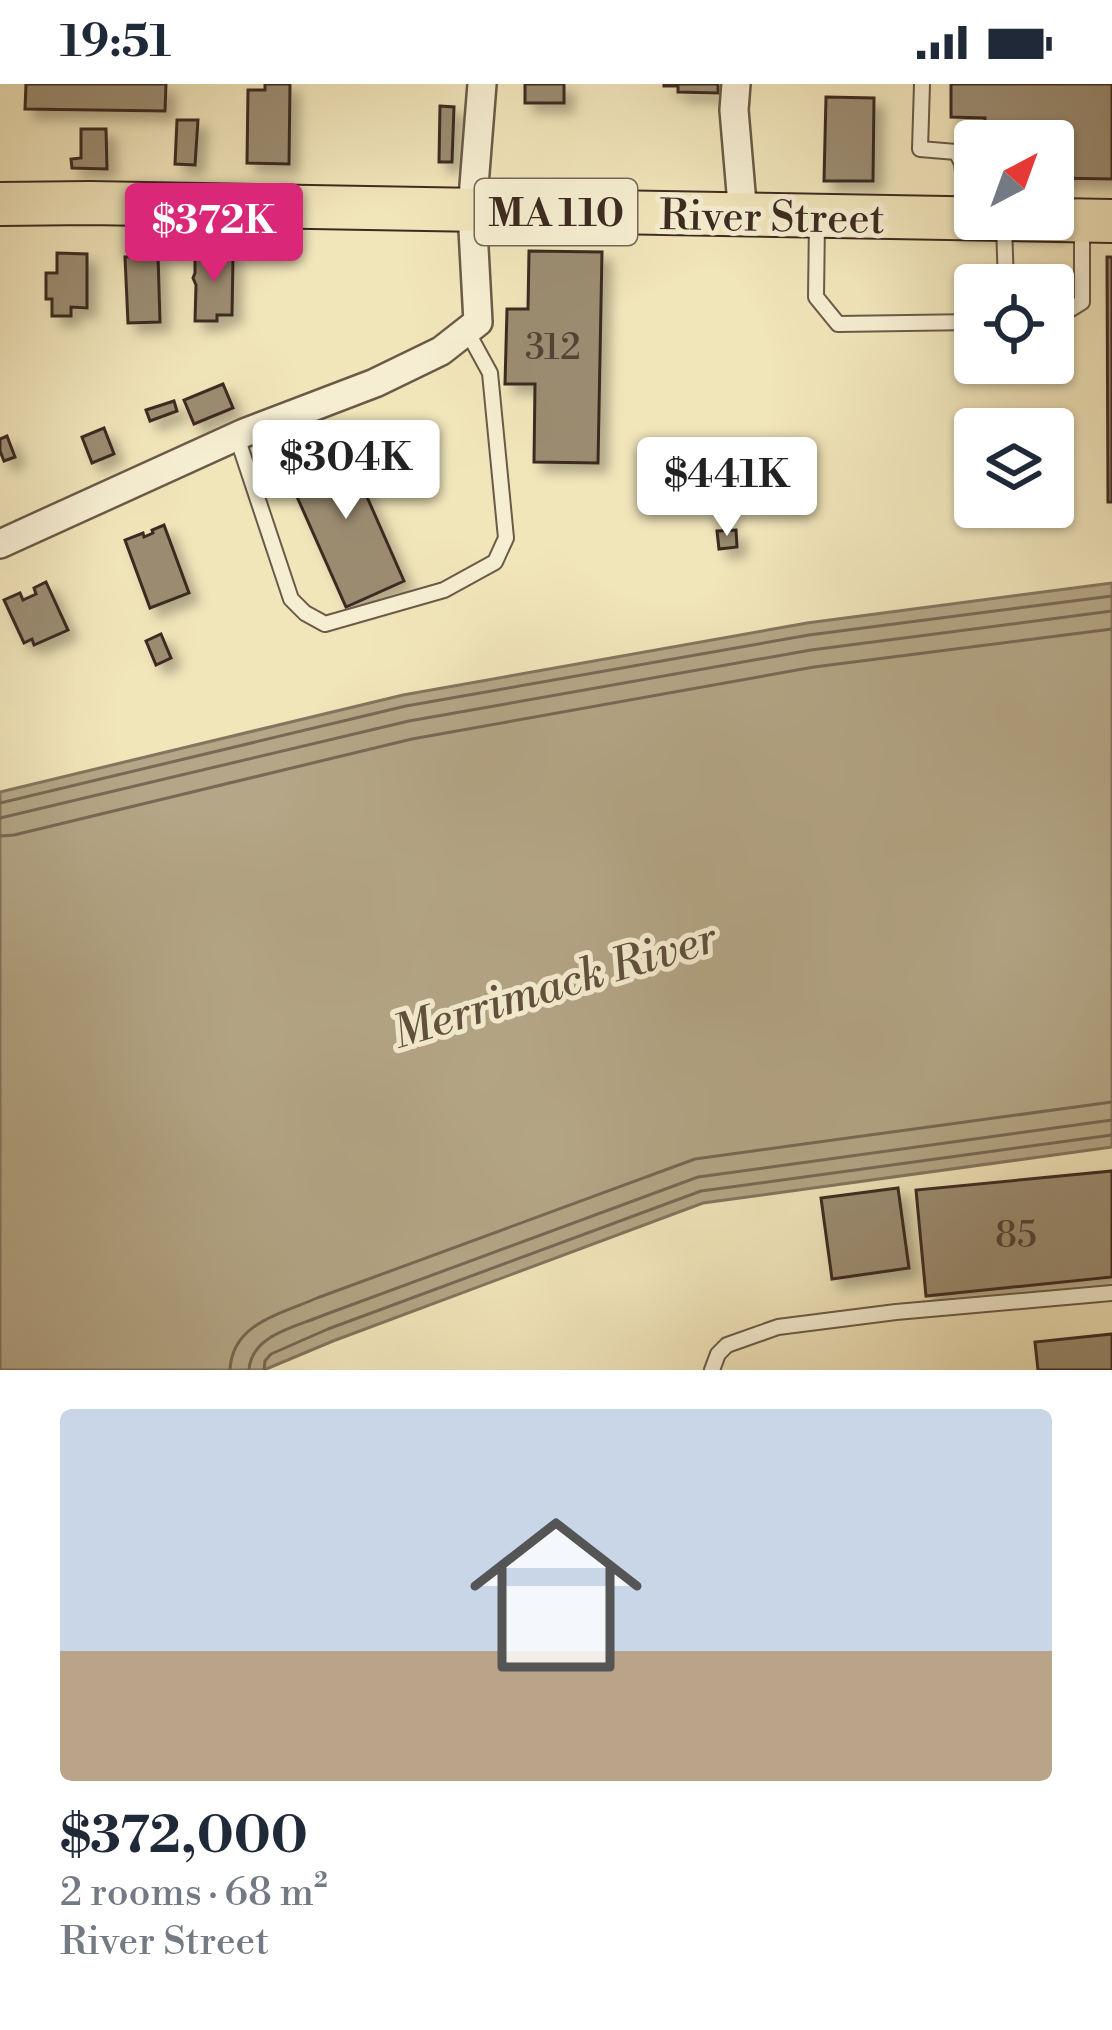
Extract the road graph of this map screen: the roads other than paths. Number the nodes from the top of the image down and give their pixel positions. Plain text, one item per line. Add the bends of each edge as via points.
1 (482, 84) edge
2 (736, 84) edge
3 (922, 84) edge
4 (954, 151) edge
5 (0, 204) edge
6 (472, 211) junction
7 (743, 216) junction
8 (817, 217) junction
9 (954, 219) edge
10 (1097, 221) edge
11 (1074, 307) edge
12 (954, 322) edge
13 (467, 331) junction
14 (236, 437) junction
15 (0, 544) edge
16 (1112, 1294) edge
17 (712, 1370) edge

1 - 6 street
2 - 7 street
3 - 4 lane via 920,149
5 - 6 main road, River Street / MA 110
6 - 7 main road, River Street / MA 110
6 - 13 street via 478,322
7 - 8 main road, River Street / MA 110
8 - 9 main road, River Street / MA 110
8 - 12 lane via 816,297 838,323
10 - 11 lane via 1082,302
13 - 14 street via 375,383
13 - 14 lane via 490,373 506,538 495,562 444,590 325,624 305,613 292,599
14 - 15 street
16 - 17 lane via 778,1327 727,1346

